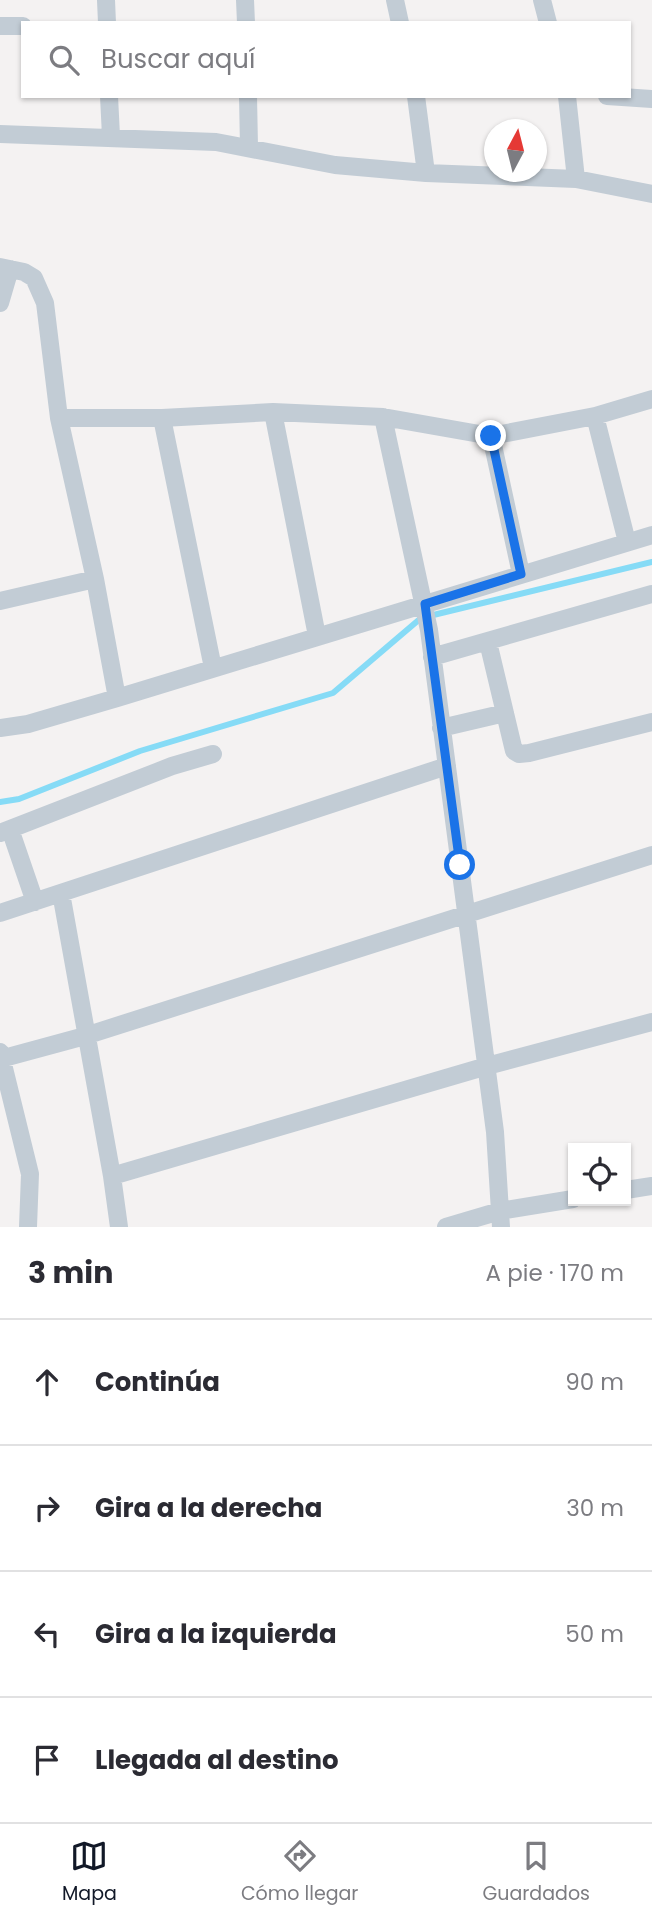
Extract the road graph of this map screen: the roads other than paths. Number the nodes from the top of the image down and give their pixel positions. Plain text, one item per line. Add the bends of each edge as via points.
1 (106, 0) edge
2 (245, 0) edge
3 (395, 0) edge
4 (542, 0) edge
5 (107, 21) edge
6 (246, 21) edge
7 (400, 21) edge
8 (547, 21) edge
9 (0, 26) edge
10 (21, 26) edge
11 (110, 98) edge
12 (248, 98) edge
13 (416, 98) edge
14 (567, 98) edge
15 (631, 98) edge
16 (652, 99) edge
17 (0, 134) edge
18 (111, 136) junction
19 (249, 147) junction
20 (426, 173) junction
21 (576, 179) junction
22 (652, 194) edge
23 (5, 268) edge
24 (0, 303) edge
25 (652, 399) edge
26 (273, 412) junction
27 (595, 416) junction
28 (383, 417) junction
29 (59, 418) junction
30 (162, 418) junction
31 (491, 436) junction
32 (652, 535) edge
33 (627, 542) junction
34 (521, 574) junction
35 (95, 579) junction
36 (652, 594) edge
37 (0, 601) edge
38 (425, 606) junction
39 (317, 636) junction
40 (488, 642) junction
41 (432, 657) junction
42 (213, 668) junction
43 (117, 698) junction
44 (505, 713) junction
45 (652, 722) edge
46 (0, 728) edge
47 (441, 728) junction
48 (213, 754) dead end
49 (447, 766) junction
50 (5, 831) edge
51 (652, 855) edge
52 (61, 893) junction
53 (35, 902) junction
54 (0, 913) edge
55 (467, 915) junction
56 (652, 1022) edge
57 (85, 1035) junction
58 (0, 1056) edge
59 (487, 1066) junction
60 (112, 1177) junction
61 (652, 1186) edge
62 (631, 1189) edge
63 (568, 1200) edge
64 (501, 1219) edge
65 (28, 1227) edge
66 (119, 1227) edge
67 (446, 1227) edge

1 - 5 street
2 - 6 street
3 - 7 street
4 - 8 street
9 - 10 street
11 - 18 street
12 - 19 street
13 - 20 street
14 - 21 street
15 - 16 street
17 - 18 street
18 - 19 street
19 - 20 street via 335,165
20 - 21 street
21 - 22 street
23 - 24 street
23 - 29 street via 24,272 40,289
25 - 27 street
26 - 28 street
26 - 30 street
26 - 39 street
27 - 31 street
27 - 33 street
28 - 31 street
28 - 38 street
29 - 30 street
29 - 35 street
30 - 42 street
31 - 34 street
32 - 33 street
33 - 34 street
34 - 38 street
35 - 37 street
35 - 43 street
36 - 40 street
38 - 39 street
38 - 41 street
39 - 42 street
40 - 41 street
40 - 44 street
41 - 47 street
42 - 43 street
43 - 46 street
44 - 45 street via 514,751 519,754
44 - 47 street
47 - 49 street
48 - 50 street
49 - 52 street
49 - 55 street
50 - 53 street
51 - 55 street
52 - 53 street
52 - 57 street
53 - 54 street
55 - 57 street
55 - 59 street
56 - 59 street
57 - 58 street
57 - 60 street
58 - 65 street via 30,1174
59 - 60 street
59 - 64 street
60 - 66 street
61 - 62 street
63 - 64 street
64 - 67 street

